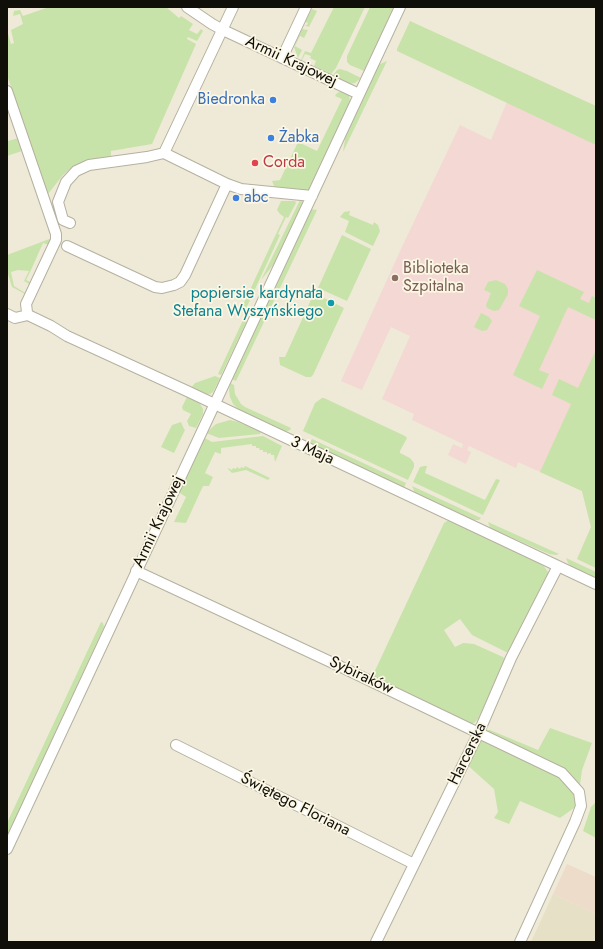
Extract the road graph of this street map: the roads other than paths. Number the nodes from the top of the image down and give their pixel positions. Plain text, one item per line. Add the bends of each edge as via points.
1 (187, 7) edge
2 (233, 7) edge
3 (306, 7) edge
4 (400, 7) edge
5 (223, 30) junction
6 (282, 58) junction
7 (7, 91) edge
8 (359, 94) junction
9 (164, 153) junction
10 (227, 184) junction
11 (312, 196) junction
12 (70, 223) dead end
13 (67, 246) dead end
14 (7, 314) edge
15 (28, 315) junction
16 (214, 404) junction
17 (558, 566) junction
18 (136, 571) junction
19 (596, 584) edge
20 (479, 732) junction
21 (176, 745) dead end
22 (7, 849) edge
23 (414, 864) junction
24 (376, 942) edge
25 (520, 942) edge

1 - 5 street, Armii Krajowej
2 - 5 street
3 - 6 street
4 - 8 street, Armii Krajowej
5 - 6 street, Armii Krajowej
5 - 9 street
6 - 8 street, Armii Krajowej
7 - 15 street via 56,234 56,240 26,304
8 - 11 street, Armii Krajowej
9 - 10 street
9 - 12 street via 89,165 76,171 66,182 58,202 63,220
10 - 11 street via 246,190
10 - 13 street via 185,275 174,285 155,287
11 - 16 street, Armii Krajowej
14 - 15 street via 15,318
15 - 16 street, 3 Maja via 67,336
16 - 17 street, 3 Maja
16 - 18 street, Armii Krajowej
17 - 19 street, 3 Maja
17 - 20 street, Harcerska via 511,658
18 - 20 street, Sybiraków
18 - 22 street, Armii Krajowej
20 - 23 street, Harcerska
20 - 25 street, Sybiraków via 562,773 579,792 581,806 575,822
21 - 23 street, Świętego Floriana
23 - 24 street, Harcerska

